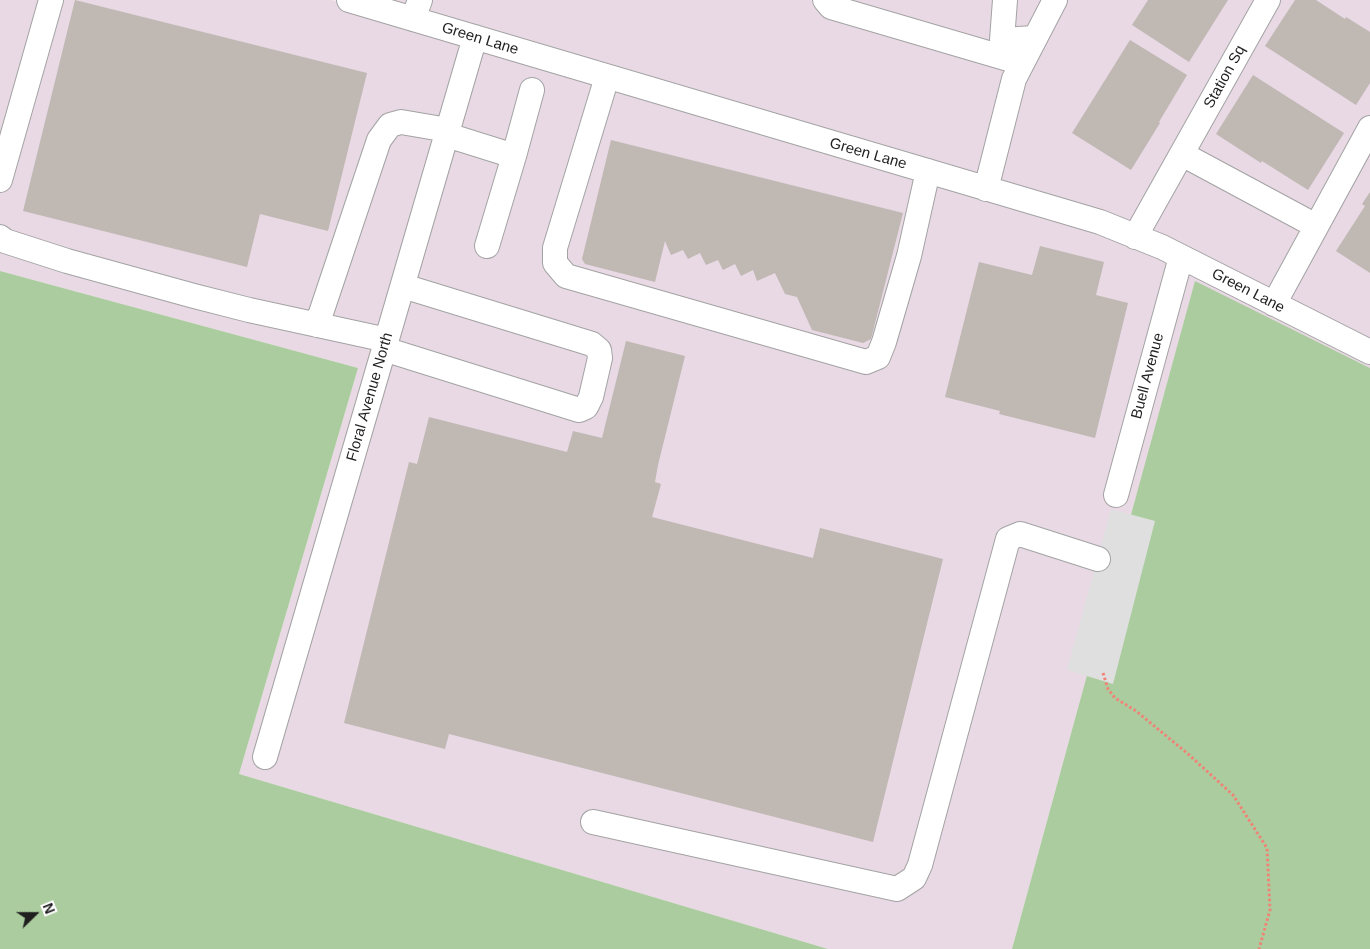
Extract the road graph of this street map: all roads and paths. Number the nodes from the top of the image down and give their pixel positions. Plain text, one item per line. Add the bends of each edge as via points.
1 (51, 0) edge
2 (349, 0) edge
3 (826, 0) edge
4 (1005, 0) edge
5 (1055, 0) edge
6 (1268, 0) edge
7 (416, 9) edge
8 (475, 37) junction
9 (1035, 38) junction
10 (1022, 63) junction
11 (607, 77) junction
12 (532, 90) dead end
13 (1370, 128) edge
14 (448, 133) junction
15 (1182, 154) junction
16 (514, 156) junction
17 (928, 172) junction
18 (0, 180) edge
19 (986, 189) junction
20 (1316, 226) junction
21 (0, 237) edge
22 (1135, 237) junction
23 (487, 246) dead end
24 (1181, 257) junction
25 (403, 286) junction
26 (1274, 304) junction
27 (317, 325) junction
28 (386, 345) junction
29 (1370, 352) edge
30 (1116, 495) dead end
31 (1098, 559) dead end
32 (1104, 673) dead end
33 (265, 757) dead end
34 (593, 822) dead end
35 (1259, 949) edge

1 - 18 street
2 - 7 street, Green Lane
3 - 10 street via 831,7
4 - 9 street via 1002,40
5 - 9 street
6 - 15 street, Station Sq
7 - 8 street, Green Lane
8 - 11 street, Green Lane
8 - 14 street, Floral Avenue North
9 - 10 street
10 - 19 street via 1014,79
11 - 17 street, Green Lane
11 - 17 street via 555,248 556,263 566,276 866,362 878,357 884,342 909,256
12 - 16 street
13 - 20 street
14 - 16 street
14 - 25 street, Floral Avenue North
14 - 27 street via 401,122 390,125 379,140
15 - 20 street
15 - 22 street, Station Sq
16 - 23 street
17 - 19 street, Green Lane
19 - 22 street, Green Lane via 1100,222
20 - 26 street
21 - 27 street via 67,262
22 - 24 street, Green Lane
24 - 26 street, Green Lane
24 - 30 street, Buell Avenue
25 - 28 street, Floral Avenue North
25 - 28 street via 592,344 599,350 600,358 591,397 586,407 579,410
26 - 29 street, Green Lane
27 - 28 street
28 - 33 street, Floral Avenue North
31 - 34 street via 1020,534 1008,539 920,865 914,878 896,889
32 - 35 path via 1108,689 1115,698 1187,753 1233,796 1267,848 1270,910

